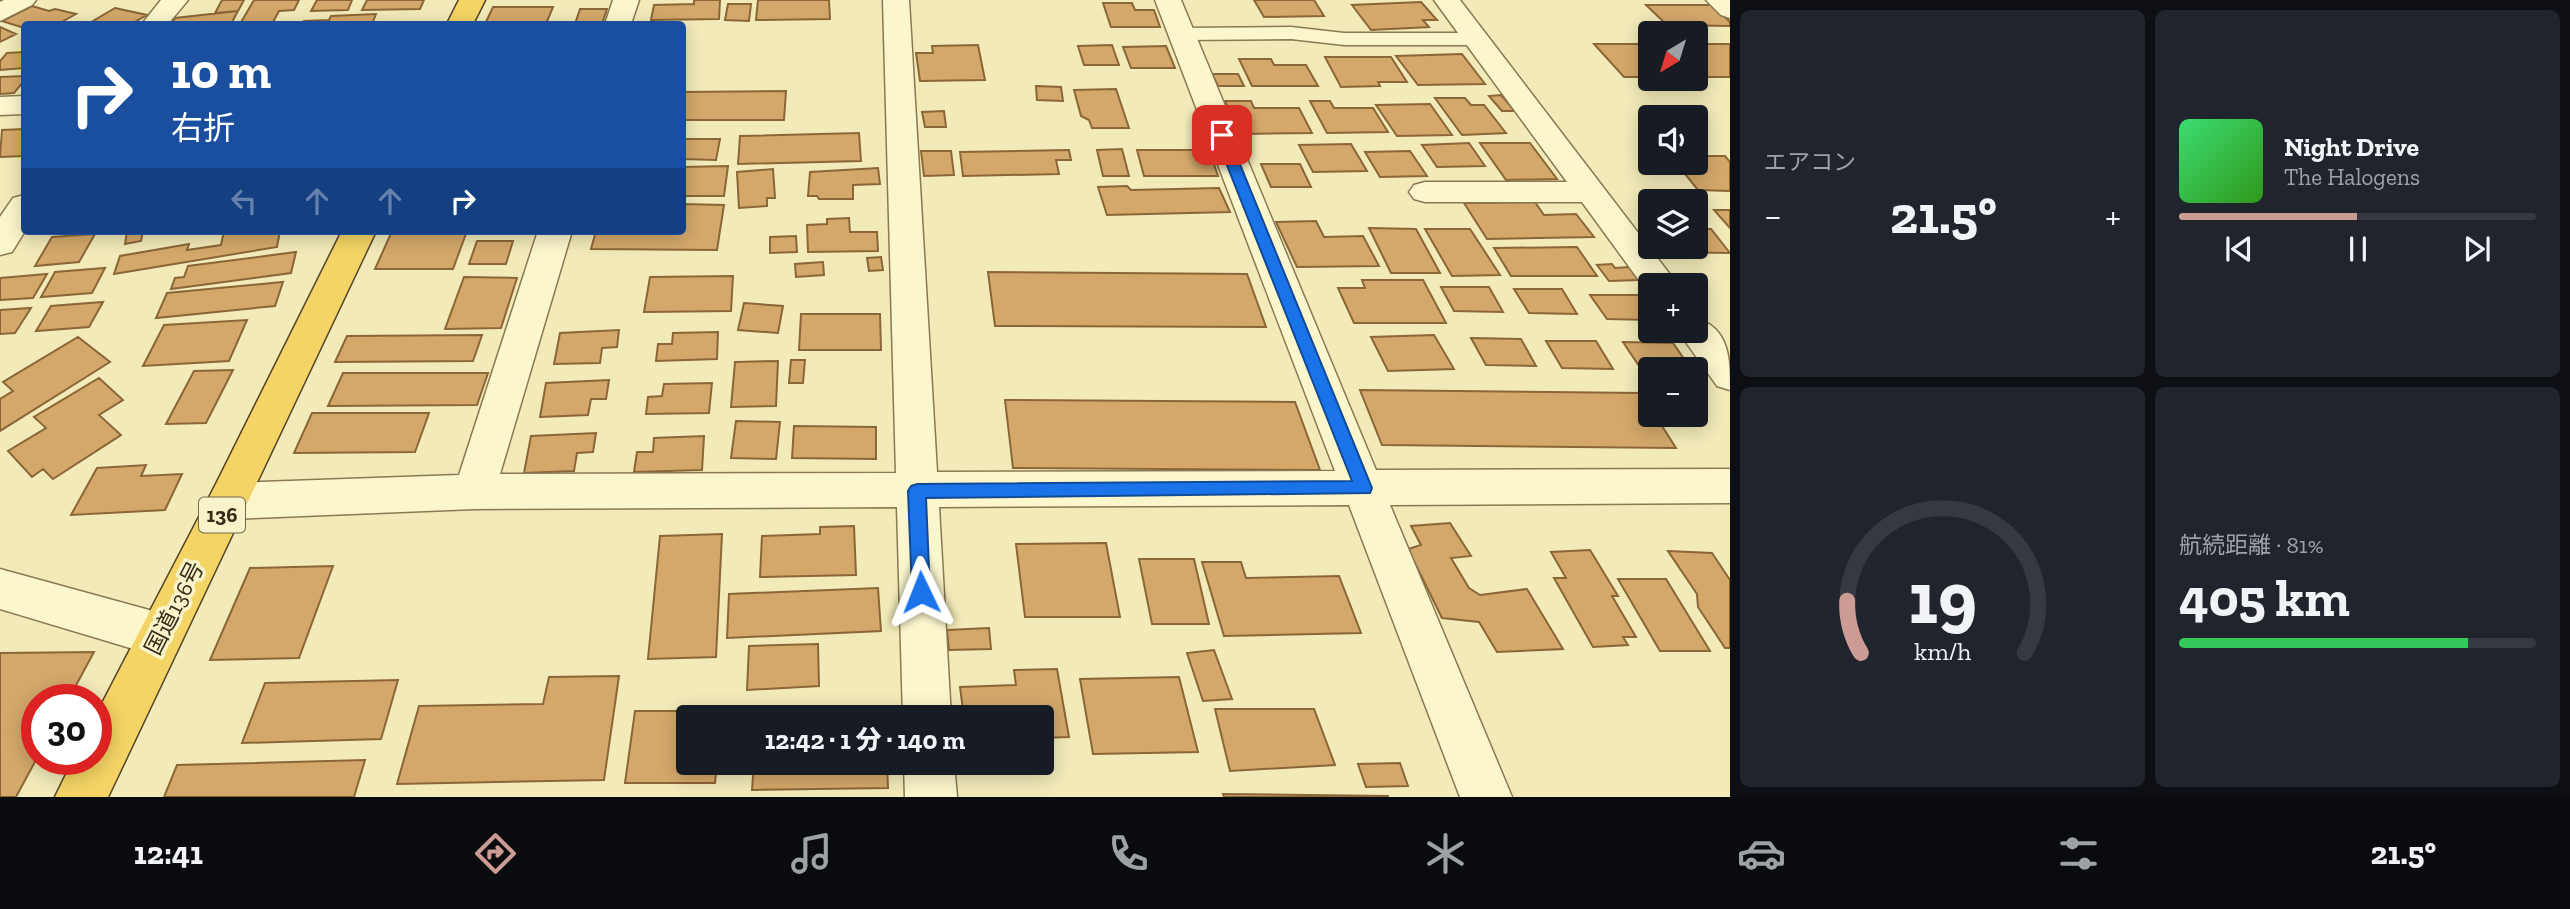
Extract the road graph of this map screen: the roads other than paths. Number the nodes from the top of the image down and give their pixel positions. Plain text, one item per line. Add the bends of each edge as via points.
1 (23, 0) edge
2 (175, 0) edge
3 (472, 0) edge
4 (626, 0) edge
5 (896, 0) edge
6 (1447, 0) edge
7 (1719, 0) edge
8 (1730, 10) edge
9 (0, 13) edge
10 (1174, 17) edge
11 (158, 21) edge
12 (462, 21) edge
13 (619, 21) edge
14 (1476, 39) junction
15 (21, 104) edge
16 (0, 106) edge
17 (1425, 192) dead end
18 (1591, 192) junction
19 (21, 210) edge
20 (357, 235) edge
21 (554, 235) edge
22 (0, 244) edge
23 (1652, 273) edge
24 (1705, 343) edge
25 (1730, 376) edge
26 (1730, 486) edge
27 (1364, 488) junction
28 (917, 491) junction
29 (474, 492) junction
30 (229, 501) junction
31 (0, 589) edge
32 (160, 635) junction
33 (926, 705) edge
34 (930, 775) edge
35 (81, 797) edge
36 (931, 797) edge
37 (1486, 797) edge

1 - 9 street
2 - 11 street
3 - 12 highway
4 - 13 street
5 - 28 street
6 - 14 street
7 - 8 street
10 - 14 lane via 1344,39
10 - 27 street
14 - 18 street
15 - 16 street
17 - 18 street
18 - 23 street
19 - 22 street
20 - 30 highway, 国道136号 / 136
21 - 29 street
24 - 25 street
26 - 27 street
27 - 28 street
27 - 37 street
28 - 29 street
28 - 33 street
29 - 30 street
30 - 32 highway, 国道136号 / 136
31 - 32 street
32 - 35 highway, 国道136号 / 136
34 - 36 street

